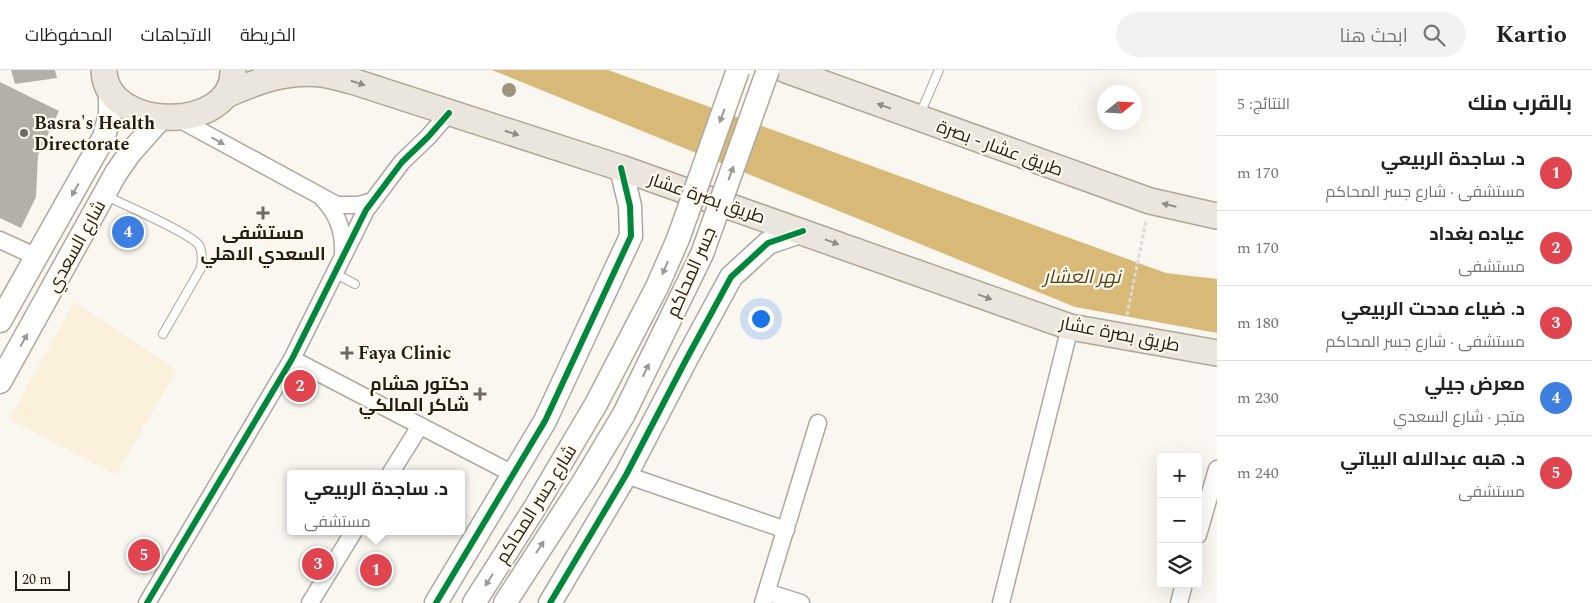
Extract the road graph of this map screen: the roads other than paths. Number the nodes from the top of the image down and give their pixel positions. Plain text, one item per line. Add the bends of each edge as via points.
1 (233, 70) edge
2 (738, 70) edge
3 (768, 70) edge
4 (786, 70) edge
5 (939, 70) edge
6 (107, 80) edge
7 (833, 80) edge
8 (226, 94) junction
9 (449, 113) junction
10 (169, 117) junction
11 (918, 118) junction
12 (621, 168) junction
13 (105, 195) junction
14 (321, 197) junction
15 (373, 201) junction
16 (1217, 216) edge
17 (802, 231) junction
18 (0, 240) edge
19 (343, 255) junction
20 (37, 257) junction
21 (334, 273) junction
22 (355, 284) dead end
23 (0, 321) edge
24 (1070, 327) junction
25 (163, 334) dead end
26 (1217, 353) edge
27 (292, 359) junction
28 (0, 382) edge
29 (596, 404) joint
30 (818, 423) dead end
31 (420, 426) junction
32 (392, 470) edge
33 (1217, 470) edge
34 (513, 474) junction
35 (626, 475) junction
36 (1202, 521) edge
37 (786, 530) junction
38 (352, 535) edge
39 (1183, 588) edge
40 (764, 597) edge
41 (147, 603) edge
42 (310, 603) edge
43 (436, 603) edge
44 (474, 603) edge
45 (505, 603) edge
46 (552, 603) edge
47 (801, 603) edge
48 (1001, 603) edge
49 (1179, 603) edge

1 - 8 main road via 231,86
2 -> 29 main road, جسر المحاكم, bridge via 668,263
45 -> 3 main road, جسر المحاكم, bridge via 624,414 702,254
4 - 7 main road, طريق عشار - بصرة
5 - 11 lane
6 - 10 main road via 116,98 130,108 149,115
6 -> 20 main road, شارع السعدي via 110,114 104,136
11 -> 7 main road, طريق عشار - بصرة
8 -> 9 main road, طريق بصرة عشار via 256,81 288,73 321,74
8 - 10 main road, طريق بصرة عشار via 213,107
9 -> 12 main road, طريق بصرة عشار
9 - 15 street via 402,162
10 - 13 main road, شارع السعدي via 130,153
10 -> 14 street
16 -> 11 main road, طريق عشار - بصرة via 1150,201
12 - 17 main road, طريق بصرة عشار
12 - 34 main road via 630,206 631,236 545,421
13 - 25 lane via 199,246 201,268
28 -> 13 main road, شارع السعدي
14 - 15 street via 337,205 349,206
14 - 19 street via 337,218 344,242
15 - 19 street
17 -> 24 main road, طريق بصرة عشار
17 - 35 main road via 768,243 731,277
18 - 20 street
19 - 21 street
20 - 23 main road, شارع السعدي
21 - 22 lane
21 - 27 street
24 - 26 main road, طريق بصرة عشار
24 - 48 street
27 - 31 street
27 - 41 street
29 -> 44 main road, شارع جسر المحاكم
30 - 37 street
31 - 32 street
31 - 34 street
33 - 36 street
34 - 43 main road
35 - 37 street
35 - 46 main road
37 - 40 street
38 - 42 street
39 - 49 street
40 - 47 street

